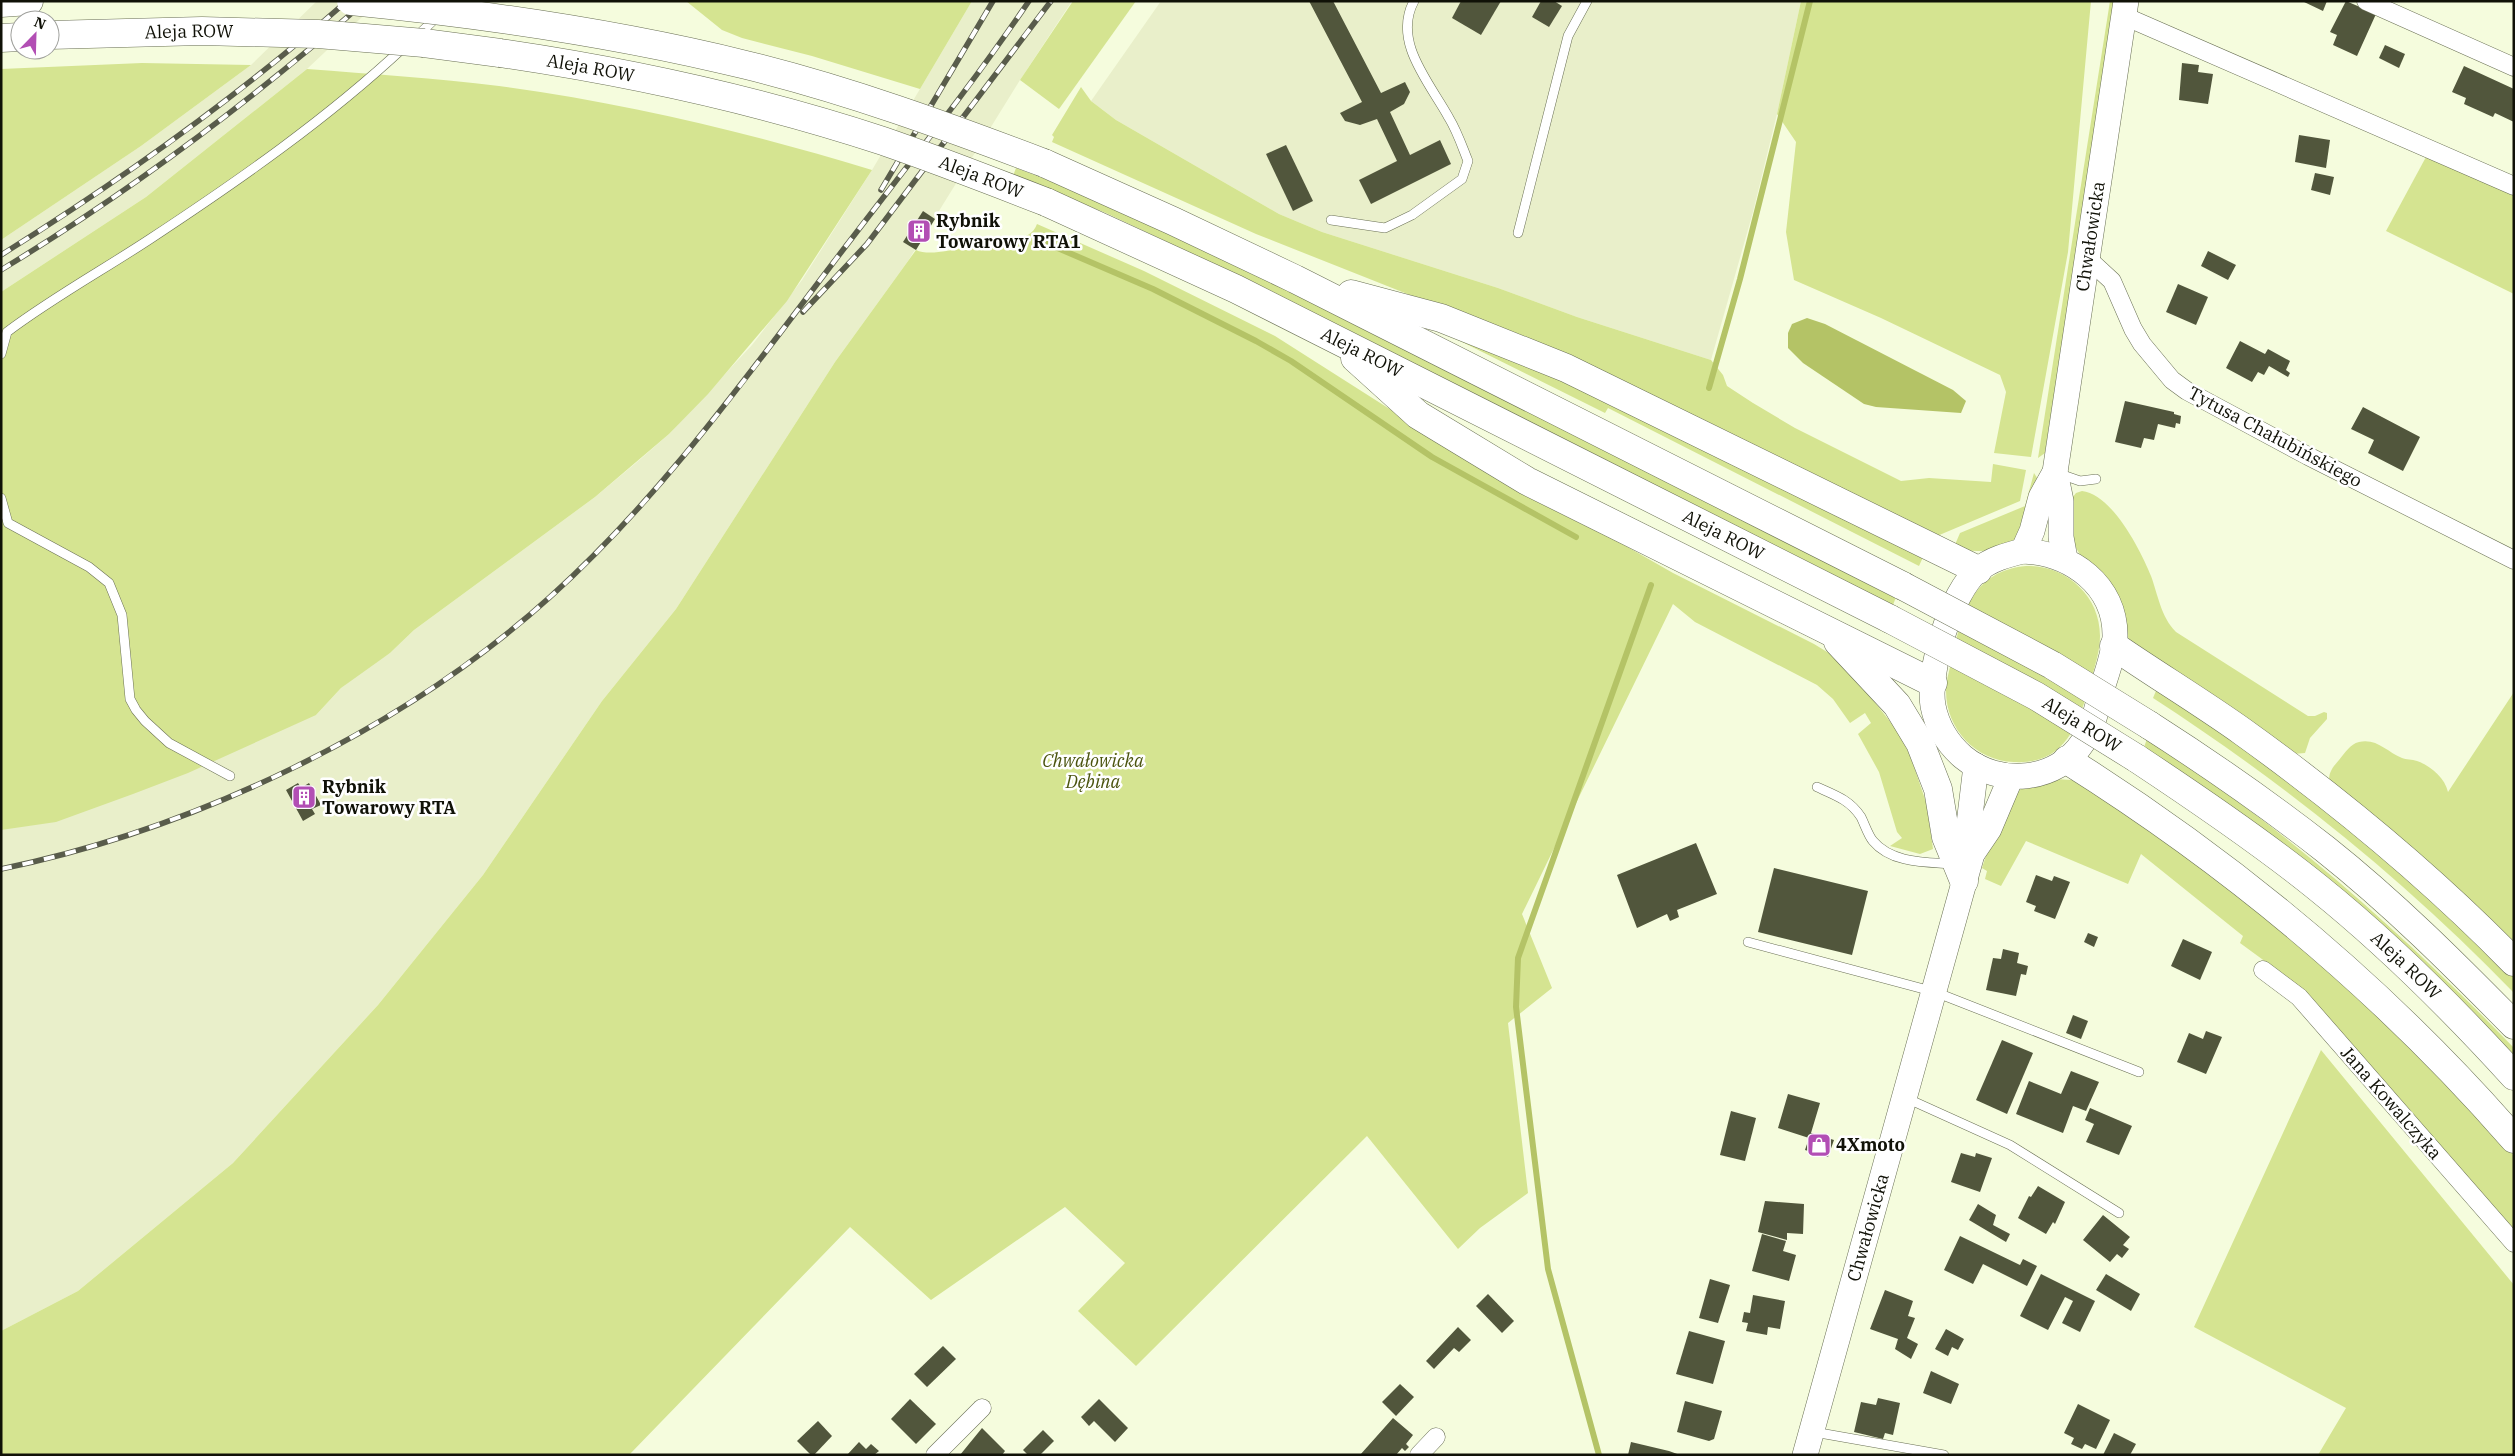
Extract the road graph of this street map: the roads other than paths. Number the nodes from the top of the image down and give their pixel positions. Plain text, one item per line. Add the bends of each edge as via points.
1 (29, 1) edge
2 (351, 1) edge
3 (454, 1) edge
4 (1414, 1) edge
5 (1588, 1) edge
6 (2366, 1) edge
7 (1, 3) edge
8 (2125, 8) edge
9 (60, 35) edge
10 (2514, 67) edge
11 (2514, 186) edge
12 (1331, 220) dead end
13 (1518, 233) dead end
14 (2087, 258) junction
15 (1295, 279) junction
16 (4, 334) edge
17 (1329, 335) junction
18 (1, 354) edge
19 (2055, 472) junction
20 (2096, 479) dead end
21 (1, 498) edge
22 (2023, 551) junction
23 (2065, 559) junction
24 (2514, 560) edge
25 (1978, 570) junction
26 (1825, 629) junction
27 (2114, 646) junction
28 (1933, 683) junction
29 (2067, 760) junction
30 (1976, 766) junction
31 (230, 776) dead end
32 (2011, 777) junction
33 (1817, 788) dead end
34 (1964, 866) junction
35 (1748, 942) dead end
36 (2514, 962) edge
37 (2263, 970) dead end
38 (1934, 992) junction
39 (2514, 1025) edge
40 (2140, 1072) dead end
41 (2514, 1076) edge
42 (1906, 1098) junction
43 (2514, 1138) edge
44 (2119, 1213) dead end
45 (2514, 1243) edge
46 (982, 1408) dead end
47 (1436, 1437) dead end
48 (1808, 1443) edge
49 (935, 1455) edge
50 (1419, 1455) edge
51 (1944, 1455) edge

1 - 7 main road
2 - 15 main road, Aleja ROW, bridge via 530,22 682,50 820,85 895,108 1044,163
3 - 16 lane via 335,106 269,156
4 - 12 lane via 1407,16 1411,53 1450,120 1468,160 1462,179 1412,215 1386,228
5 - 13 lane via 1568,36
6 - 10 street
8 - 11 street
8 - 14 main road, Chwałowicka
9 - 17 main road, Aleja ROW, bridge via 202,31 318,34 550,60 690,88 807,118 955,166 1158,252
14 - 19 main road, Chwałowicka
14 - 24 street, Tytusa Chałubińskiego via 2112,281 2132,329 2142,344 2172,380 2187,391
15 - 25 main road via 1441,318 1533,354 1611,389
15 - 39 main road, Aleja ROW, bridge via 1903,586 2052,665 2237,783 2327,851 2415,927
16 - 18 lane
17 - 26 main road via 1418,415 1480,453 1576,506
17 - 41 main road, Aleja ROW, bridge via 1890,619 2036,696 2136,758 2237,826 2330,898 2420,980
19 - 20 lane via 2080,481
19 - 22 main road, Chwałowicka via 2041,497
19 - 23 main road, Chwałowicka via 2061,501
21 - 31 lane via 8,523 89,567 109,584 122,615 130,699 144,721 184,753
22 - 23 main road via 2043,552
22 - 25 main road via 1995,559
23 - 27 main road via 2085,573 2102,592 2112,615
25 - 28 main road via 1955,602 1940,646
26 - 28 main road
26 - 34 main road via 1878,682 1897,705 1920,743 1938,788 1946,837
27 - 29 main road via 2092,724 2084,741
27 - 36 main road via 2241,731 2334,800 2429,880
28 - 30 main road via 1933,707 1945,737 1958,753
29 - 32 main road via 2047,771
29 - 43 main road via 2181,835 2321,946 2409,1027
30 - 32 main road
30 - 34 main road, Chwałowicka
32 - 34 main road, Chwałowicka via 1989,829
33 - 34 lane via 1848,800 1874,842 1889,853 1911,861
34 - 38 main road, Chwałowicka
35 - 38 lane
37 - 45 street, Jana Kowalczyka via 2299,997
38 - 40 lane
38 - 42 main road, Chwałowicka
42 - 44 lane via 2010,1145
42 - 48 main road, Chwałowicka
46 - 49 street
47 - 50 street
48 - 51 lane

